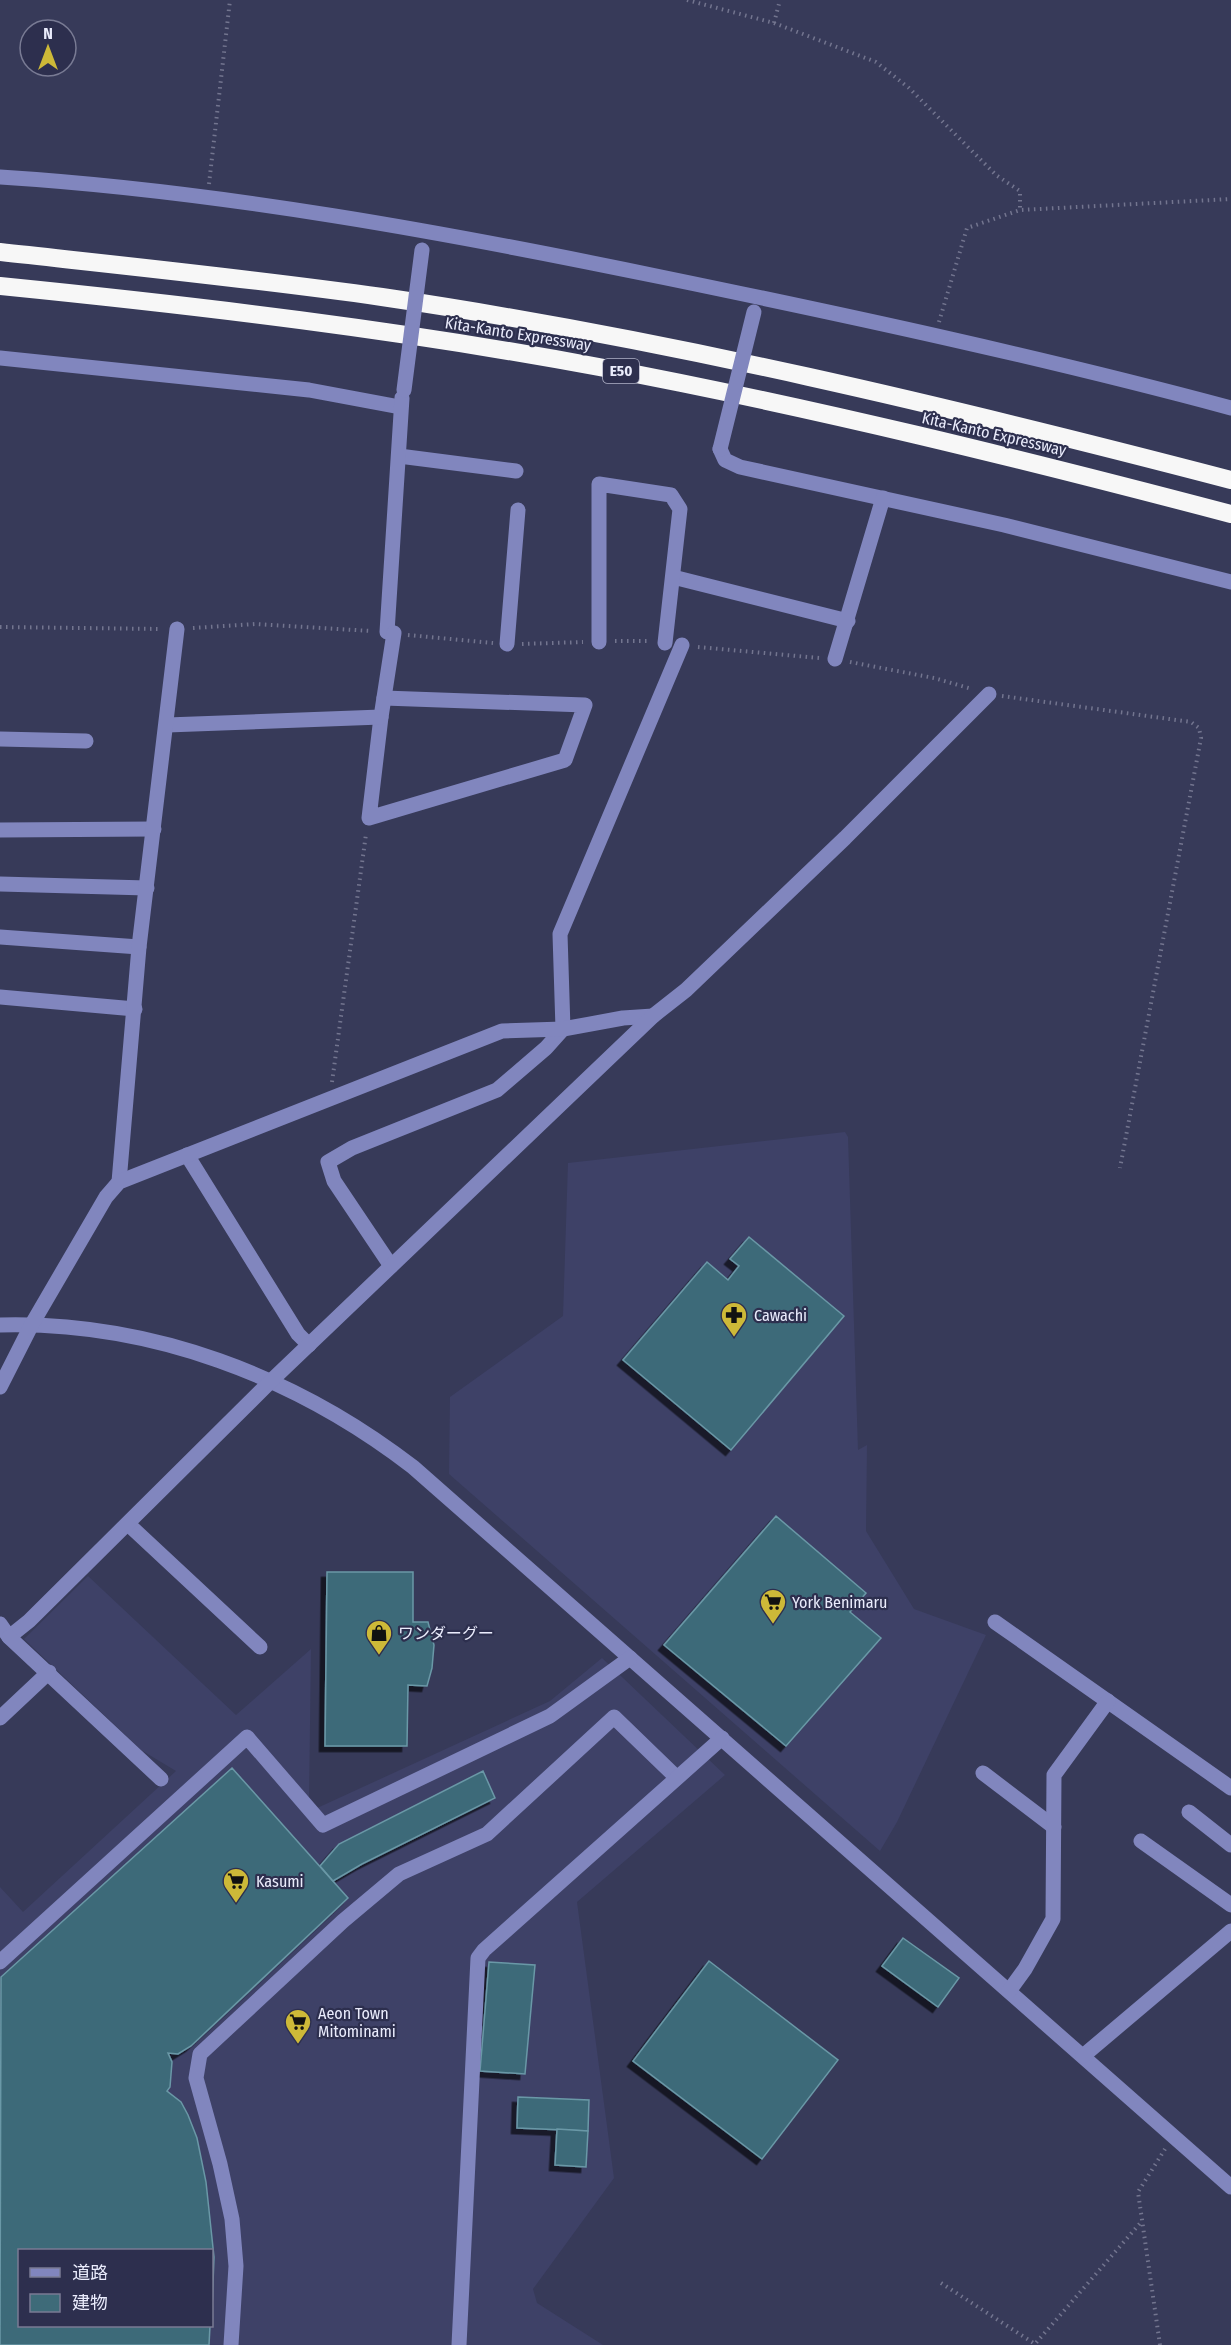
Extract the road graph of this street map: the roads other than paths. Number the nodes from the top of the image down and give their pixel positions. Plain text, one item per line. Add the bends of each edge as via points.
1 (0, 177) edge
2 (427, 231) junction
3 (0, 252) edge
4 (0, 286) edge
5 (759, 297) junction
6 (0, 358) edge
7 (400, 407) junction
8 (1231, 408) edge
9 (399, 456) junction
10 (516, 471) dead end
11 (1231, 480) edge
12 (883, 498) junction
13 (518, 510) dead end
14 (1231, 514) edge
15 (674, 577) junction
16 (1231, 582) edge
17 (848, 621) junction
18 (177, 629) road end
19 (599, 642) road end
20 (665, 643) road end
21 (507, 644) road end
22 (682, 645) road end
23 (835, 659) road end
24 (989, 694) road end
25 (384, 698) junction
26 (381, 717) junction
27 (167, 725) junction
28 (0, 739) edge
29 (86, 741) dead end
30 (154, 829) junction
31 (0, 830) edge
32 (0, 884) edge
33 (147, 888) junction
34 (0, 938) edge
35 (140, 947) junction
36 (0, 997) edge
37 (135, 1009) junction
38 (653, 1016) junction
39 (562, 1029) junction
40 (187, 1155) junction
41 (119, 1182) junction
42 (391, 1266) junction
43 (32, 1324) junction
44 (0, 1325) edge
45 (309, 1345) junction
46 (272, 1380) junction
47 (0, 1387) edge
48 (128, 1524) junction
49 (995, 1622) dead end
50 (0, 1624) edge
51 (9, 1637) junction
52 (260, 1647) dead end
53 (630, 1658) junction
54 (49, 1672) junction
55 (1108, 1701) junction
56 (0, 1718) edge
57 (722, 1738) junction
58 (983, 1773) dead end
59 (675, 1777) junction
60 (161, 1779) dead end
61 (1231, 1788) edge
62 (1189, 1812) dead end
63 (1054, 1827) junction
64 (1141, 1841) dead end
65 (1231, 1845) edge
66 (1231, 1905) edge
67 (1231, 1931) edge
68 (0, 1962) edge
69 (1009, 1991) junction
70 (1083, 2056) junction
71 (1231, 2187) edge
72 (231, 2345) edge
73 (459, 2345) edge

1 - 2 street via 207,199
2 - 5 street
2 - 7 street, bridge
3 - 11 highway, Kita-Kanto Expressway / E50 via 382,297 604,336 851,387 1064,436
4 - 14 highway, Kita-Kanto Expressway / E50 via 375,330 598,367 833,416
5 - 8 street
5 - 12 street, bridge via 720,449 724,460 740,467
6 - 7 street via 309,390
7 - 9 street
9 - 10 street
9 - 25 street
12 - 16 street
12 - 17 street
13 - 21 street
15 - 17 street
15 - 19 street via 680,509 671,495 599,484
15 - 20 street
17 - 23 street
18 - 27 street
22 - 39 street via 560,934
24 - 38 street via 828,854 686,990
25 - 26 street
25 - 26 street via 585,705 565,760 369,818
26 - 27 street
27 - 30 street
28 - 29 street
30 - 31 street
30 - 33 street
32 - 33 street
33 - 35 street
34 - 35 street
35 - 37 street
36 - 37 street
37 - 41 street
38 - 39 street
38 - 42 street
39 - 40 street via 502,1031
39 - 42 street via 497,1090 352,1148 328,1162 334,1181
40 - 41 street
40 - 45 street via 298,1334
41 - 43 street via 106,1197
42 - 45 street
43 - 44 street
43 - 46 street via 142,1338
43 - 47 street
45 - 46 street
46 - 48 street
46 - 53 street via 320,1404 396,1454
48 - 51 street
48 - 52 street
49 - 55 street
50 - 51 street
51 - 54 street
53 - 57 street
53 - 68 street via 550,1716 323,1826 247,1737
54 - 56 street
54 - 60 street
55 - 61 street
55 - 63 street via 1054,1775
57 - 59 street
57 - 69 street
58 - 63 street
59 - 72 street via 614,1717 487,1834 399,1875 200,2054 196,2078 232,2219 236,2266
59 - 73 street via 478,1958
62 - 65 street
63 - 69 street via 1053,1918
64 - 66 street
67 - 70 street
69 - 70 street
70 - 71 street

